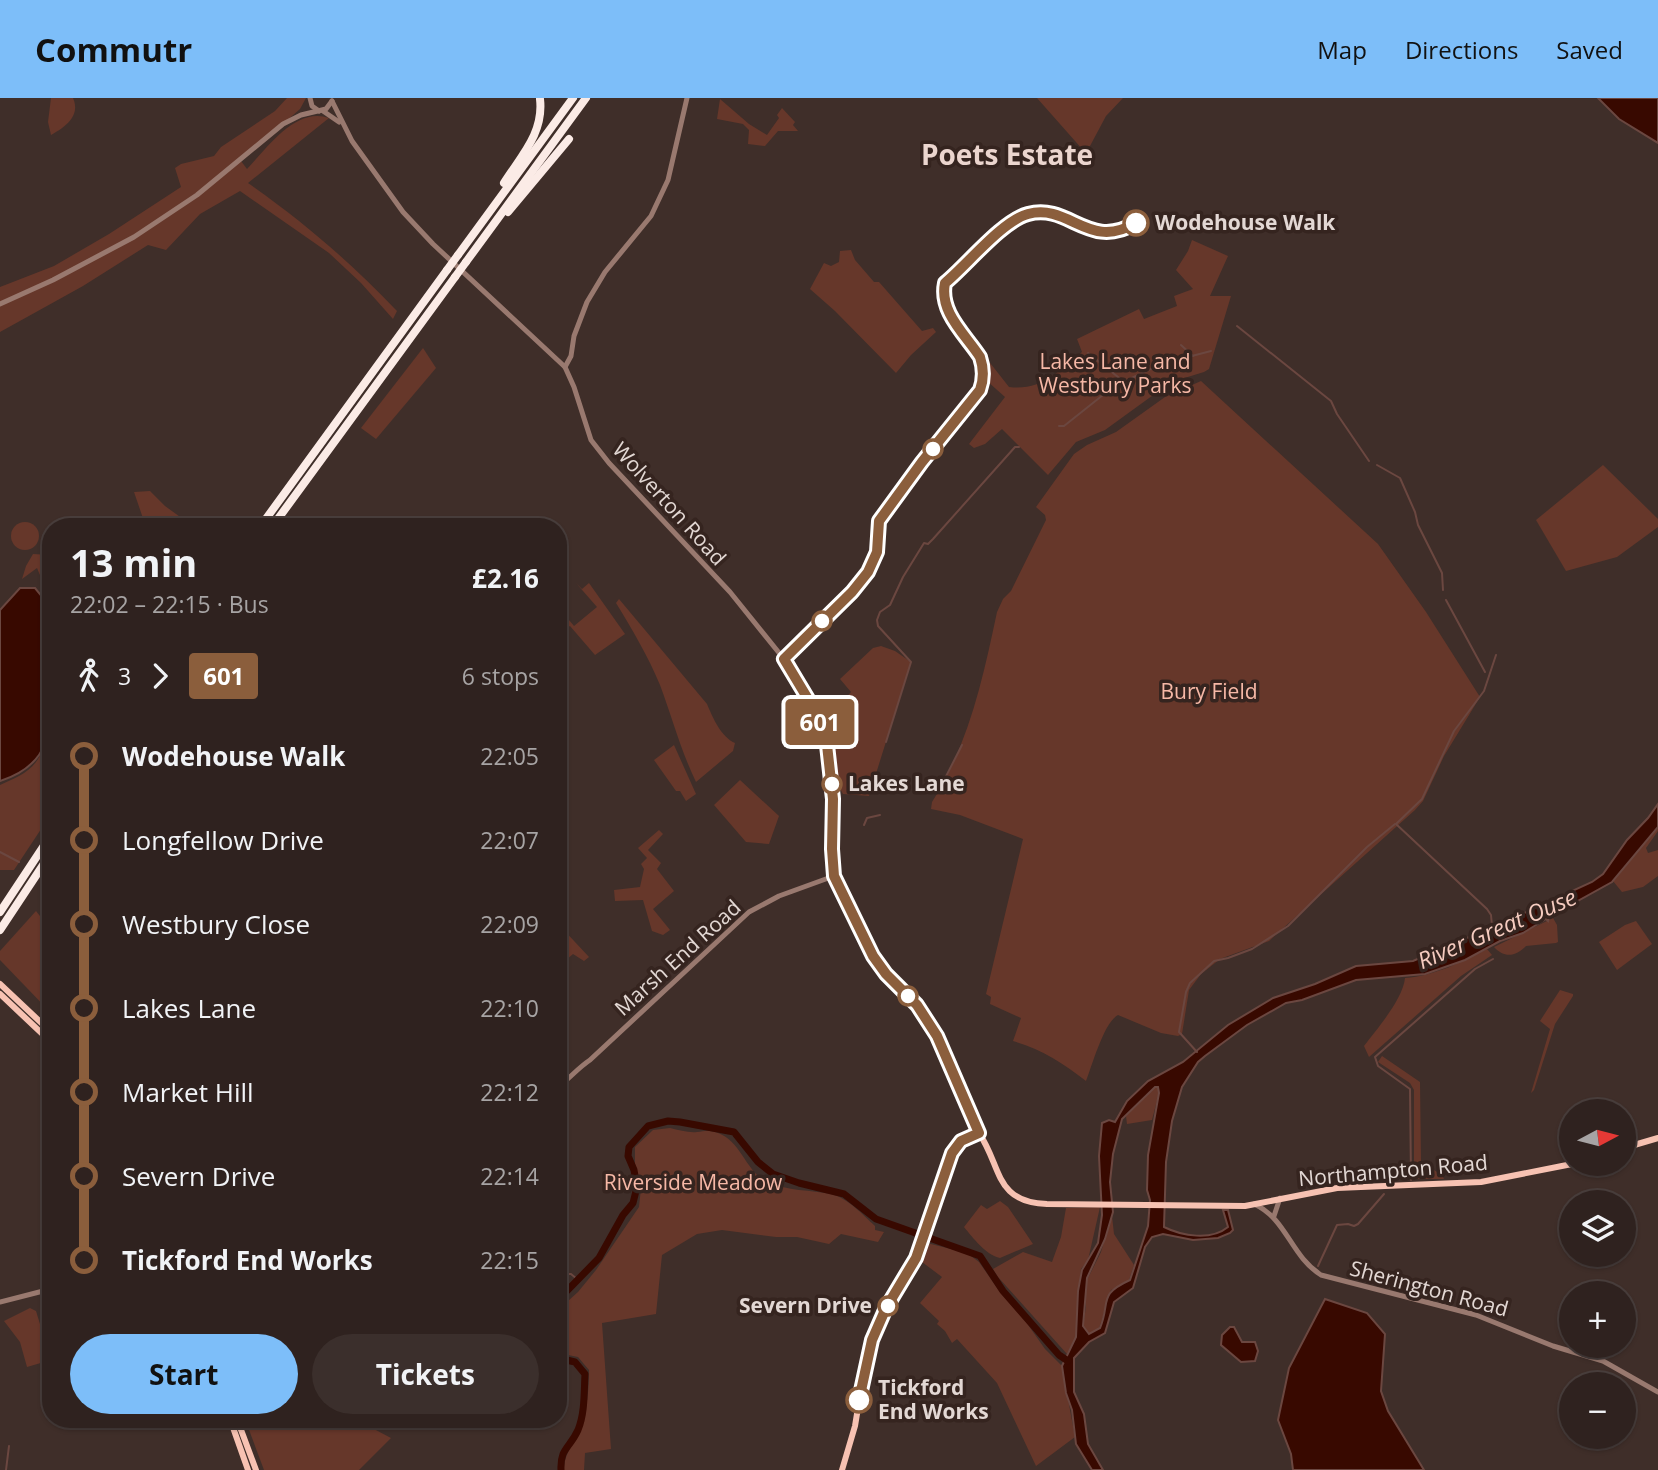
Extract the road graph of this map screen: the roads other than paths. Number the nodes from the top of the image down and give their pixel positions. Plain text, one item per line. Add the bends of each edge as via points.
1 (573, 98) edge
2 (586, 98) edge
3 (687, 98) edge
4 (310, 99) edge
5 (332, 99) edge
6 (540, 99) edge
7 (322, 111) junction
8 (300, 115) junction
9 (344, 127) junction
10 (569, 139) dead end
11 (471, 237) junction
12 (480, 243) junction
13 (0, 304) edge
14 (565, 367) junction
15 (267, 518) edge
16 (279, 518) edge
17 (42, 849) edge
18 (42, 867) edge
19 (834, 876) junction
20 (0, 912) edge
21 (0, 930) edge
22 (0, 984) edge
23 (0, 994) edge
24 (42, 1024) edge
25 (42, 1034) edge
26 (567, 1080) edge
27 (979, 1133) junction
28 (1658, 1138) edge
29 (1636, 1144) edge
30 (1559, 1167) edge
31 (1280, 1198) junction
32 (1254, 1204) junction
33 (1274, 1216) junction
34 (42, 1292) edge
35 (0, 1304) edge
36 (1658, 1392) edge
37 (233, 1428) edge
38 (240, 1428) edge
39 (248, 1470) edge
40 (256, 1470) edge
41 (842, 1470) edge

1 - 11 highway
2 - 12 highway
3 - 14 street via 668,180 651,216 592,293 578,321 572,356
4 - 7 street, Wolverton Road via 314,108
4 - 8 street
5 - 7 street
5 - 9 street, Wolverton Road
6 - 11 highway via 537,131
7 - 8 street
7 - 9 street, Wolverton Road
8 - 13 street via 134,237
9 - 14 street, Wolverton Road via 409,220
10 - 12 highway
11 - 15 highway, bridge
12 - 16 highway, bridge
14 - 19 street, Wolverton Road via 591,440 730,592 784,659 817,714 831,770
17 - 20 highway
18 - 21 highway
19 - 26 street, Marsh End Road via 749,912
19 - 27 street via 873,956 917,1005 937,1036
22 - 24 main road
23 - 25 main road
27 - 32 main road, Northampton Road via 1014,1196 1035,1204
27 - 41 main road via 961,1141 952,1153 916,1258 872,1340
28 - 29 main road
30 - 31 main road, Northampton Road via 1481,1182 1337,1188
31 - 32 main road, Northampton Road
31 - 33 street
32 - 33 street, Sherington Road
33 - 36 street, Sherington Road via 1305,1263 1321,1275 1476,1315 1603,1361
34 - 35 street
37 - 39 main road
38 - 40 main road

